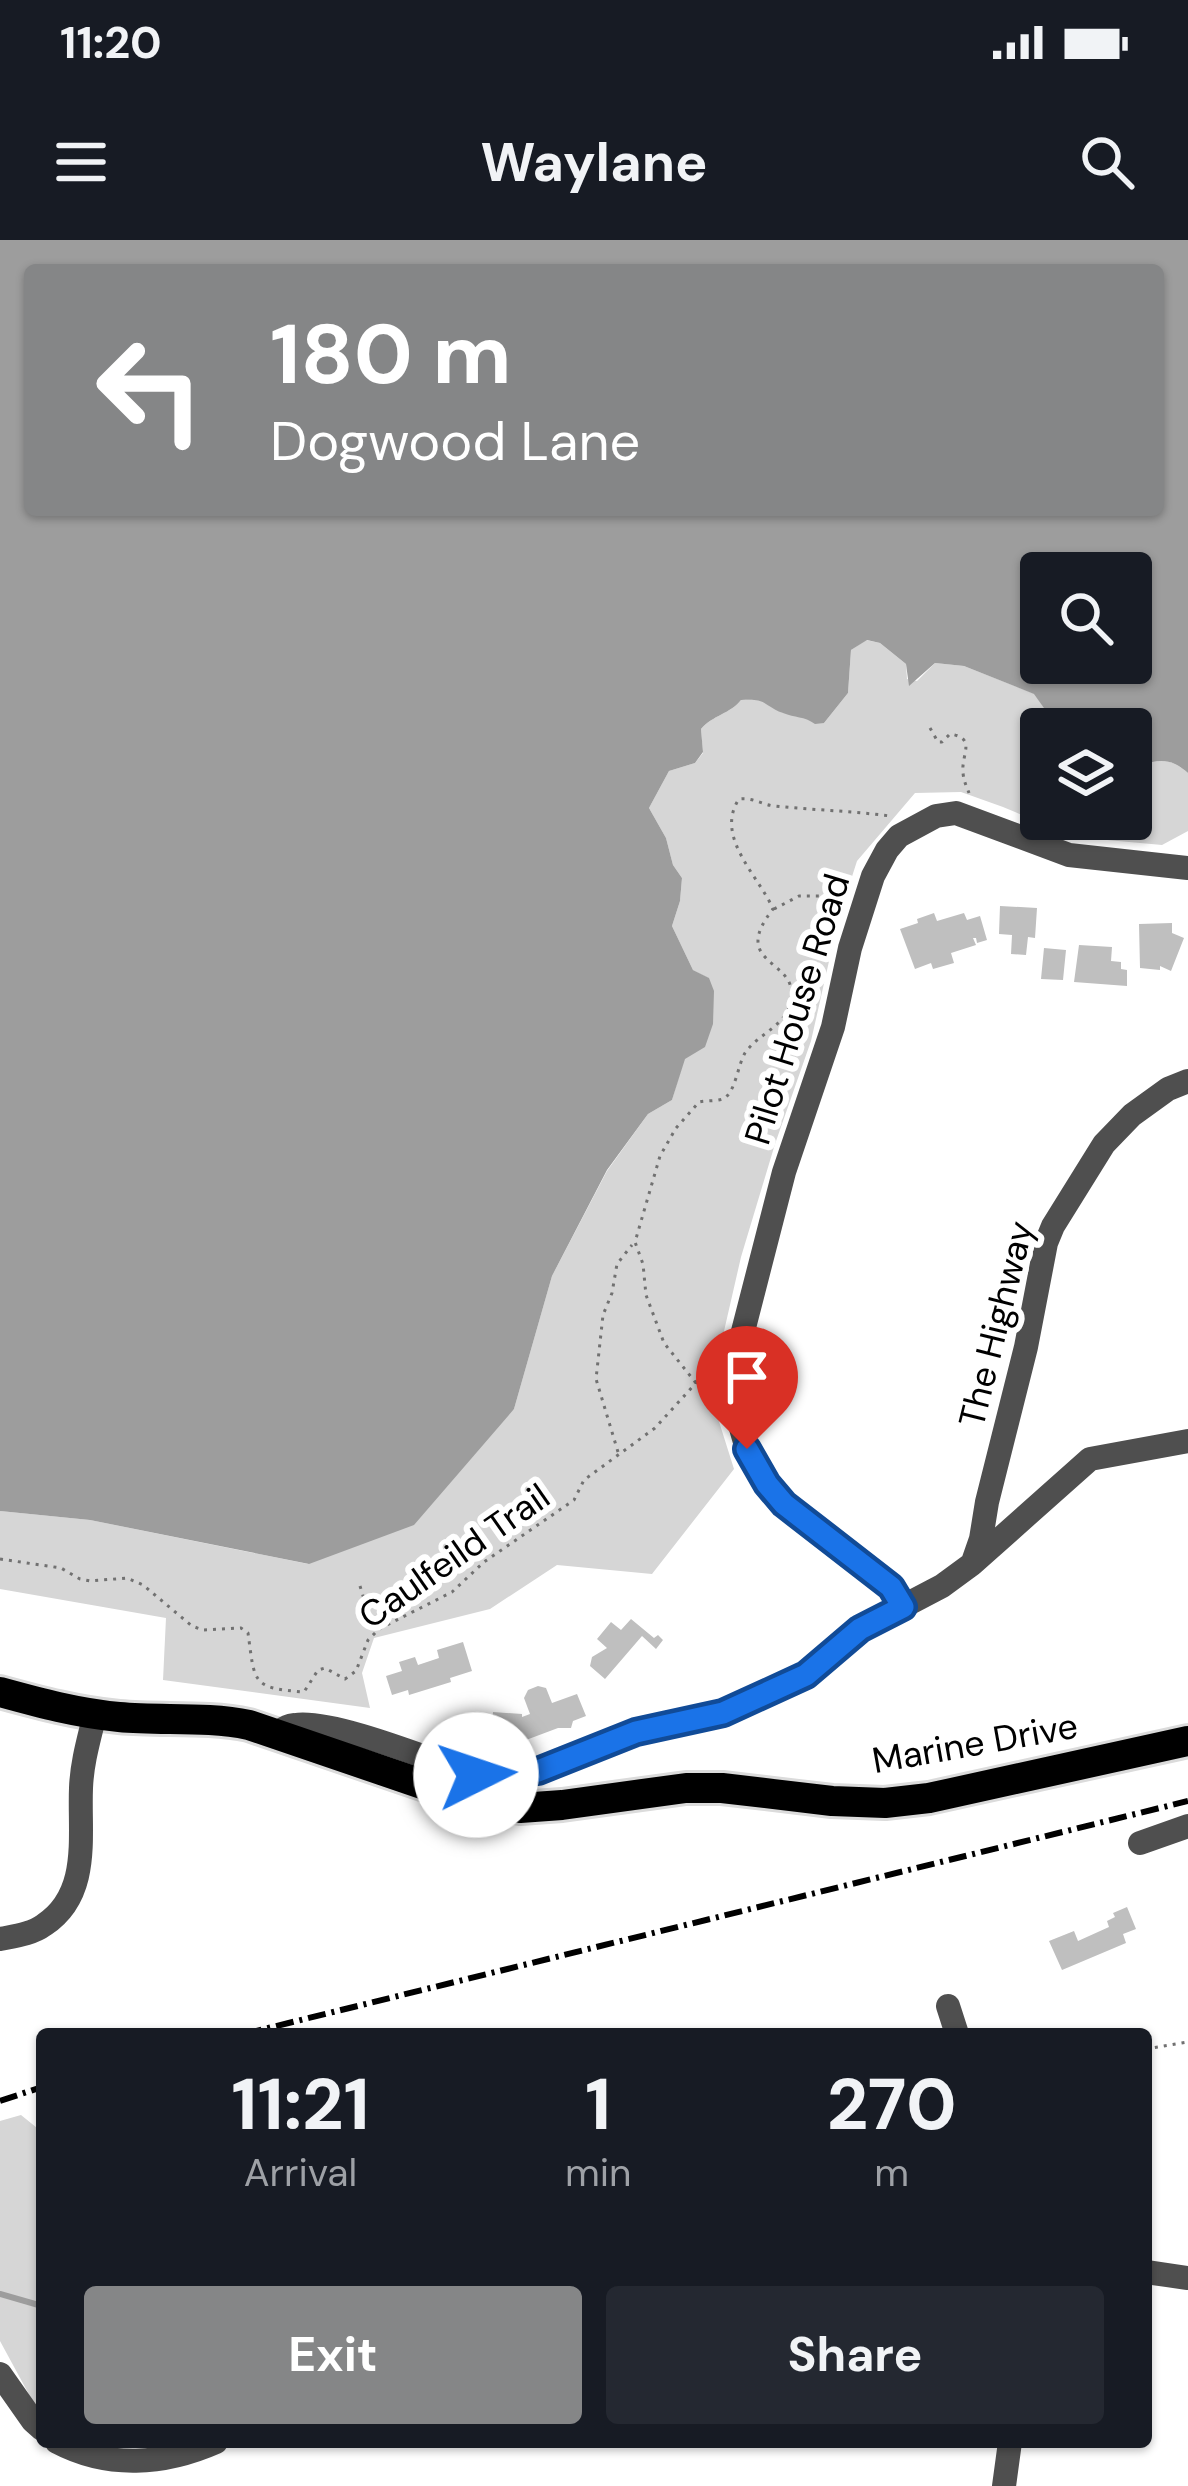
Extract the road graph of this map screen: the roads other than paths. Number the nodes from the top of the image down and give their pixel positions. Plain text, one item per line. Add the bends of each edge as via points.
1 (1188, 868) edge
2 (1188, 1081) edge
3 (1188, 1441) edge
4 (972, 1564) junction
5 (903, 1607) junction
6 (0, 1691) edge
7 (95, 1714) junction
8 (278, 1732) junction
9 (1188, 1741) edge
10 (1188, 1826) edge
11 (1140, 1843) dead end
12 (0, 1940) edge
13 (948, 2006) dead end
14 (955, 2028) edge
15 (1152, 2273) edge
16 (1188, 2278) edge
17 (0, 2374) edge
18 (36, 2424) edge
19 (69, 2448) edge
20 (200, 2448) edge
21 (1009, 2448) edge
22 (1004, 2486) edge

1 - 5 street, Pilot House Road via 1069,854 946,814 899,836 869,889 784,1172 733,1401 740,1433 775,1495 891,1587
2 - 4 street, The Highway via 1132,1115 1105,1144 1053,1226
3 - 4 street via 1090,1459
4 - 5 street
5 - 8 street via 771,1693 538,1771 476,1775 314,1726
6 - 7 main road, Marine Drive
7 - 8 main road, Marine Drive via 220,1719
7 - 12 street via 82,1770 76,1888 46,1924
8 - 9 main road, Marine Drive via 466,1799 520,1808 686,1788 884,1803
10 - 11 street
13 - 14 street
15 - 16 street
17 - 18 street
19 - 20 street via 120,2463
21 - 22 street

